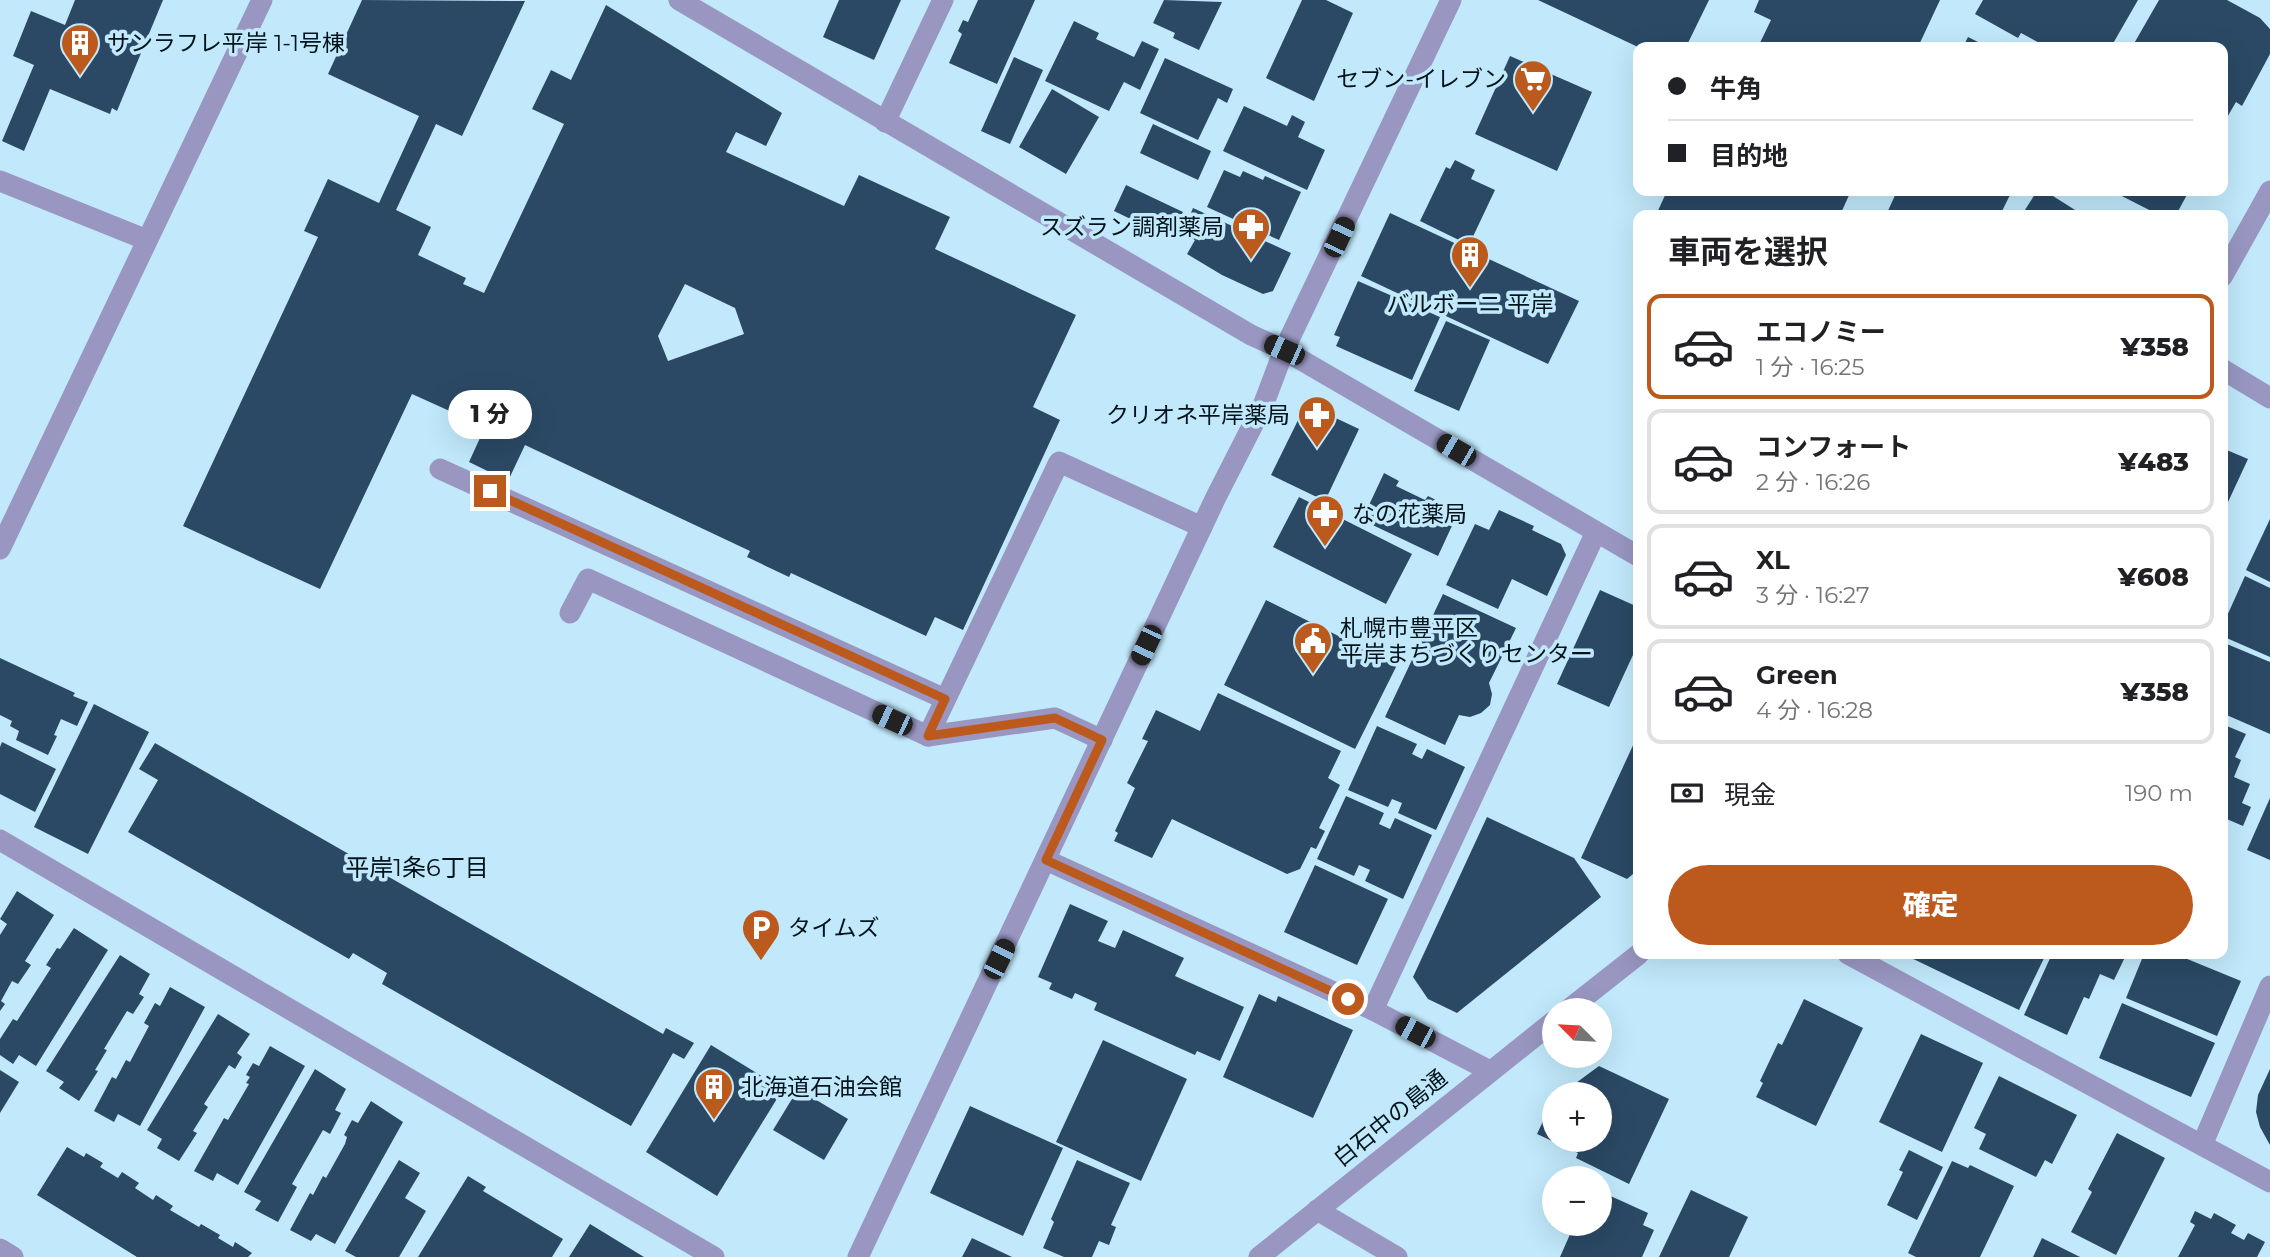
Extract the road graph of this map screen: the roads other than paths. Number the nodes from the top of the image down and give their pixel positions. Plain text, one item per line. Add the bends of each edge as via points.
1 (262, 0) edge
2 (679, 0) edge
3 (943, 0) edge
4 (1451, 0) edge
5 (885, 122) junction
6 (0, 181) edge
7 (2270, 191) edge
8 (147, 240) junction
9 (2228, 266) edge
10 (1284, 350) junction
11 (2228, 372) edge
12 (2270, 397) edge
13 (440, 468) dead end
14 (1202, 527) junction
15 (1596, 532) junction
16 (0, 549) edge
17 (1633, 553) edge
18 (570, 613) dead end
19 (945, 699) junction
20 (928, 736) junction
21 (1102, 740) junction
22 (0, 840) edge
23 (1046, 860) junction
24 (1633, 959) edge
25 (1857, 959) edge
26 (2270, 986) edge
27 (1583, 998) edge
28 (1373, 1010) junction
29 (1542, 1030) edge
30 (1490, 1071) junction
31 (2202, 1145) junction
32 (2270, 1181) edge
33 (1317, 1210) junction
34 (0, 1249) edge
35 (13, 1257) edge
36 (714, 1257) edge
37 (858, 1257) edge
38 (1259, 1257) edge
39 (1396, 1257) edge

1 - 8 street
2 - 5 street
3 - 5 street
4 - 10 street
5 - 10 street
6 - 8 street
7 - 9 street
8 - 16 street
10 - 14 street via 1264,403
10 - 15 street
11 - 12 street
13 - 19 street
14 - 19 street via 1059,462
14 - 21 street
15 - 17 street
15 - 28 street
18 - 20 street via 587,579
19 - 20 street
20 - 21 street via 1055,718
21 - 23 street
22 - 36 street
23 - 28 street
23 - 37 street
24 - 27 street
25 - 31 street
26 - 31 street
28 - 30 street
29 - 30 street, 白石中の島通
30 - 33 street, 白石中の島通
31 - 32 street
33 - 38 street, 白石中の島通
33 - 39 street
34 - 35 street

